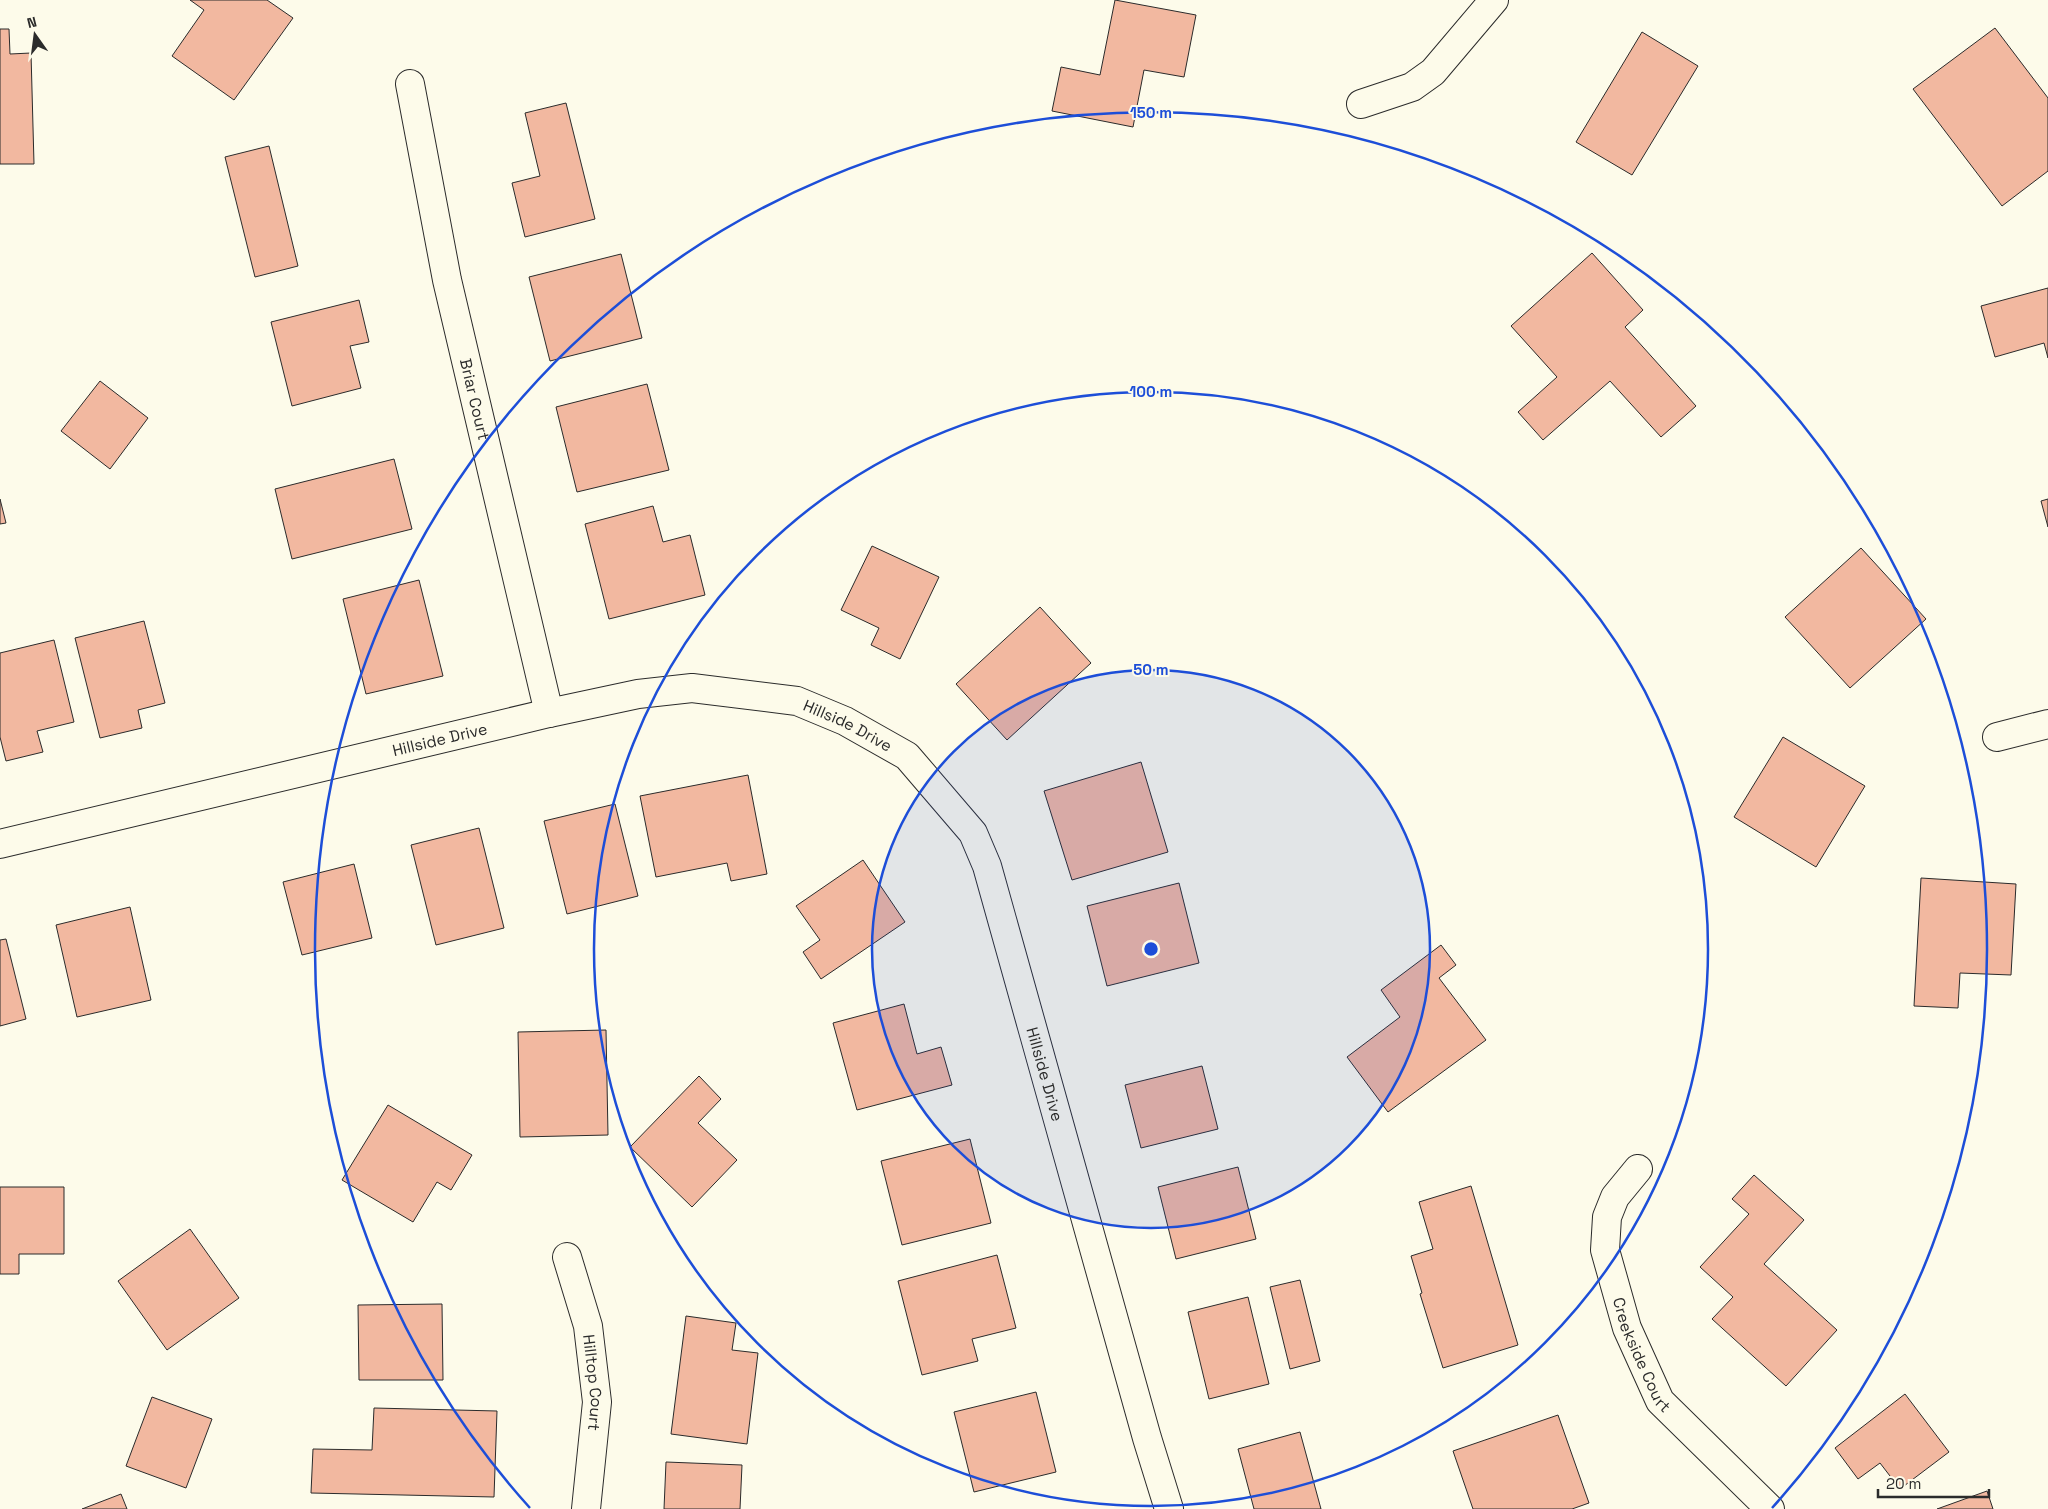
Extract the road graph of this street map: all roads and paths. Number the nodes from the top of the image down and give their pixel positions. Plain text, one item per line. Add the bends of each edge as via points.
1 (1494, 0) edge
2 (410, 84) dead end
3 (1361, 104) dead end
4 (549, 713) junction
5 (2048, 724) edge
6 (1997, 737) dead end
7 (0, 844) edge
8 (1638, 1169) dead end
9 (567, 1257) dead end
10 (586, 1509) edge
11 (1169, 1509) edge
12 (1770, 1509) edge

1 - 3 street via 1433,72 1412,87
2 - 4 street, Briar Court via 447,280
4 - 7 street, Hillside Drive
4 - 11 street, Hillside Drive via 638,694 692,688 797,701 845,721 907,756 973,833 987,866
5 - 6 street
8 - 12 street, Creekside Court via 1616,1197 1607,1217 1605,1250 1627,1328 1660,1401
9 - 10 street, Hilltop Court via 588,1326 597,1402

